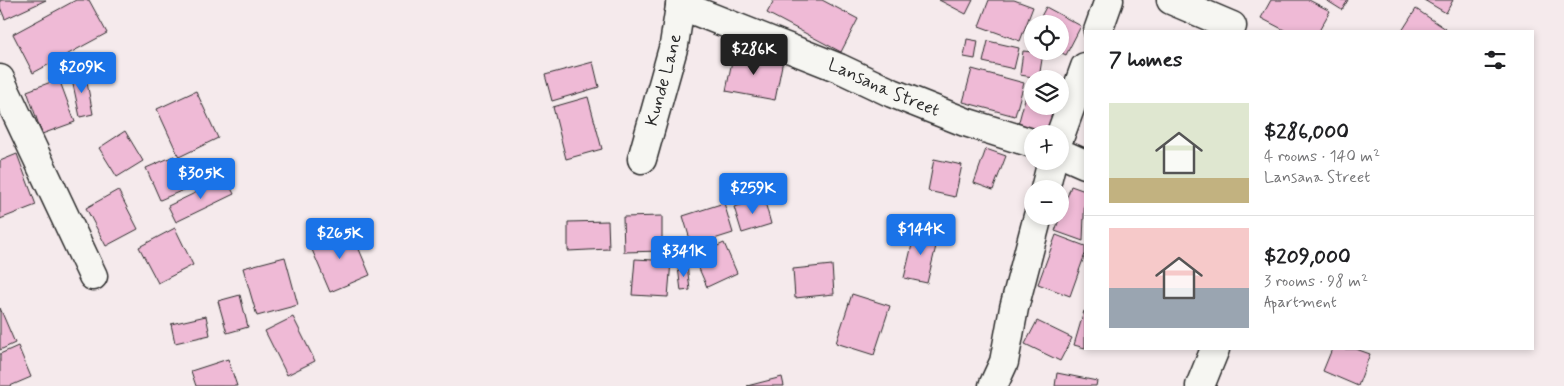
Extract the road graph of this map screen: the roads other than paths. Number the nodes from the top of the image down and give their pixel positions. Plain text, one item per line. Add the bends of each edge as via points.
1 (1109, 0) edge
2 (1171, 0) edge
3 (680, 2) edge
4 (1232, 26) dead end
5 (1098, 30) edge
6 (1084, 70) edge
7 (0, 79) edge
8 (1064, 125) edge
9 (1024, 140) edge
10 (1069, 156) edge
11 (642, 159) dead end
12 (1084, 164) edge
13 (1036, 225) edge
14 (93, 276) dead end
15 (1215, 350) edge
16 (998, 374) edge
17 (1200, 386) edge

1 - 5 street
2 - 4 street
3 - 9 street, Lansana Street via 892,93 965,122
3 - 11 street, Kunde Lane via 674,45
6 - 8 street
7 - 14 street
10 - 12 street
13 - 16 street
15 - 17 street

